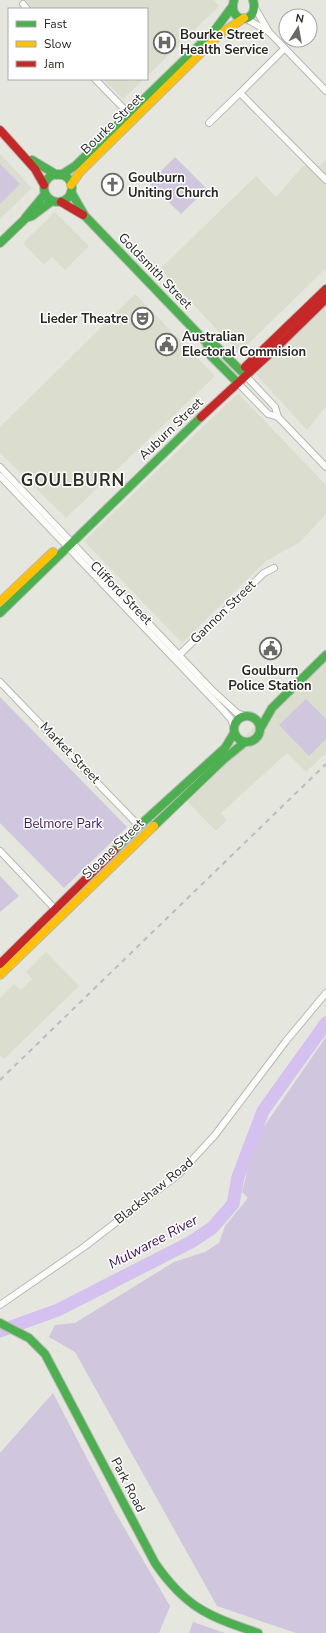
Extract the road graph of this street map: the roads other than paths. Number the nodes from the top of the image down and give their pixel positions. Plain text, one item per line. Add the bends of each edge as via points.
1 (261, 0) edge
2 (232, 3) edge
3 (255, 5) edge
4 (244, 18) junction
5 (269, 32) junction
6 (278, 42) edge
7 (284, 48) joint
8 (96, 80) edge
9 (326, 91) edge
10 (240, 93) junction
11 (129, 114) junction
12 (209, 123) dead end
13 (0, 130) edge
14 (15, 146) junction
15 (59, 175) junction
16 (326, 180) edge
17 (44, 185) junction
18 (71, 188) junction
19 (45, 194) junction
20 (52, 201) junction
21 (61, 202) junction
22 (85, 216) junction
23 (26, 218) junction
24 (0, 243) edge
25 (326, 289) edge
26 (326, 298) edge
27 (207, 343) junction
28 (243, 373) junction
29 (236, 380) junction
30 (278, 417) junction
31 (0, 467) edge
32 (326, 467) edge
33 (0, 476) edge
34 (68, 542) junction
35 (274, 568) dead end
36 (0, 602) edge
37 (0, 613) edge
38 (326, 655) edge
39 (177, 657) junction
40 (0, 682) edge
41 (272, 708) junction
42 (249, 717) junction
43 (260, 729) junction
44 (234, 730) junction
45 (245, 742) junction
46 (183, 797) junction
47 (139, 826) junction
48 (0, 851) edge
49 (96, 881) junction
50 (55, 909) junction
51 (44, 939) dead end
52 (30, 946) junction
53 (0, 964) edge
54 (0, 975) edge
55 (326, 993) edge
56 (0, 1305) edge
57 (1, 1324) edge
58 (258, 1633) edge

1 - 3 main road
2 - 4 main road via 235,15
2 - 11 main road, Bourke Street via 221,24
3 - 4 main road, Bourke Street via 252,15
3 - 5 street
4 - 5 street
4 - 18 main road, Bourke Street via 219,35 80,172
5 - 6 street
7 - 9 street
7 - 10 street
8 - 11 street
10 - 12 street
10 - 16 street
11 - 15 main road, Bourke Street via 75,166
13 - 14 main road
14 - 15 main road via 39,165
14 - 17 main road via 35,169
15 - 17 main road via 48,179
15 - 18 main road via 68,179
17 - 19 main road
18 - 21 main road via 68,198
18 - 22 main road, Goldsmith Street
19 - 20 main road
19 - 23 main road via 28,212
20 - 21 main road
20 - 23 main road
21 - 22 main road, Goldsmith Street
22 - 27 main road, Goldsmith Street
23 - 24 main road
25 - 28 main road, Auburn Street
26 - 28 main road, Auburn Street via 276,348
27 - 28 main road, Goldsmith Street via 216,346
27 - 29 main road, Goldsmith Street via 209,354
28 - 29 main road, Auburn Street
28 - 30 street, Goldsmith Street via 275,407
29 - 30 street, Goldsmith Street via 268,414
29 - 34 main road, Auburn Street
30 - 32 street, Goldsmith Street
31 - 34 street, Clifford Street
33 - 34 street, Clifford Street
34 - 36 main road, Auburn Street
34 - 37 main road, Auburn Street
34 - 39 street, Clifford Street
35 - 39 street, Gannon Street via 264,573
38 - 41 main road
39 - 42 street, Clifford Street via 237,713
39 - 44 street, Clifford Street via 231,719
40 - 47 street, Market Street
41 - 42 main road
41 - 43 main road
42 - 43 main road via 258,722
42 - 44 main road via 238,720
43 - 45 main road via 257,738
44 - 45 main road via 239,740
44 - 47 main road, Sloane Street via 230,742 220,753
45 - 46 main road, Sloane Street
46 - 47 main road via 152,822
46 - 49 main road, Sloane Street
47 - 50 main road, Sloane Street
48 - 50 street
49 - 50 main road via 86,886 61,909
49 - 52 main road, Sloane Street
50 - 53 main road, Sloane Street
51 - 52 main road
52 - 54 main road, Sloane Street
55 - 56 street, Blackshaw Road via 215,1135 180,1173 89,1243
57 - 58 main road, Park Road via 23,1335 40,1348 50,1361 166,1581 182,1598 200,1611

